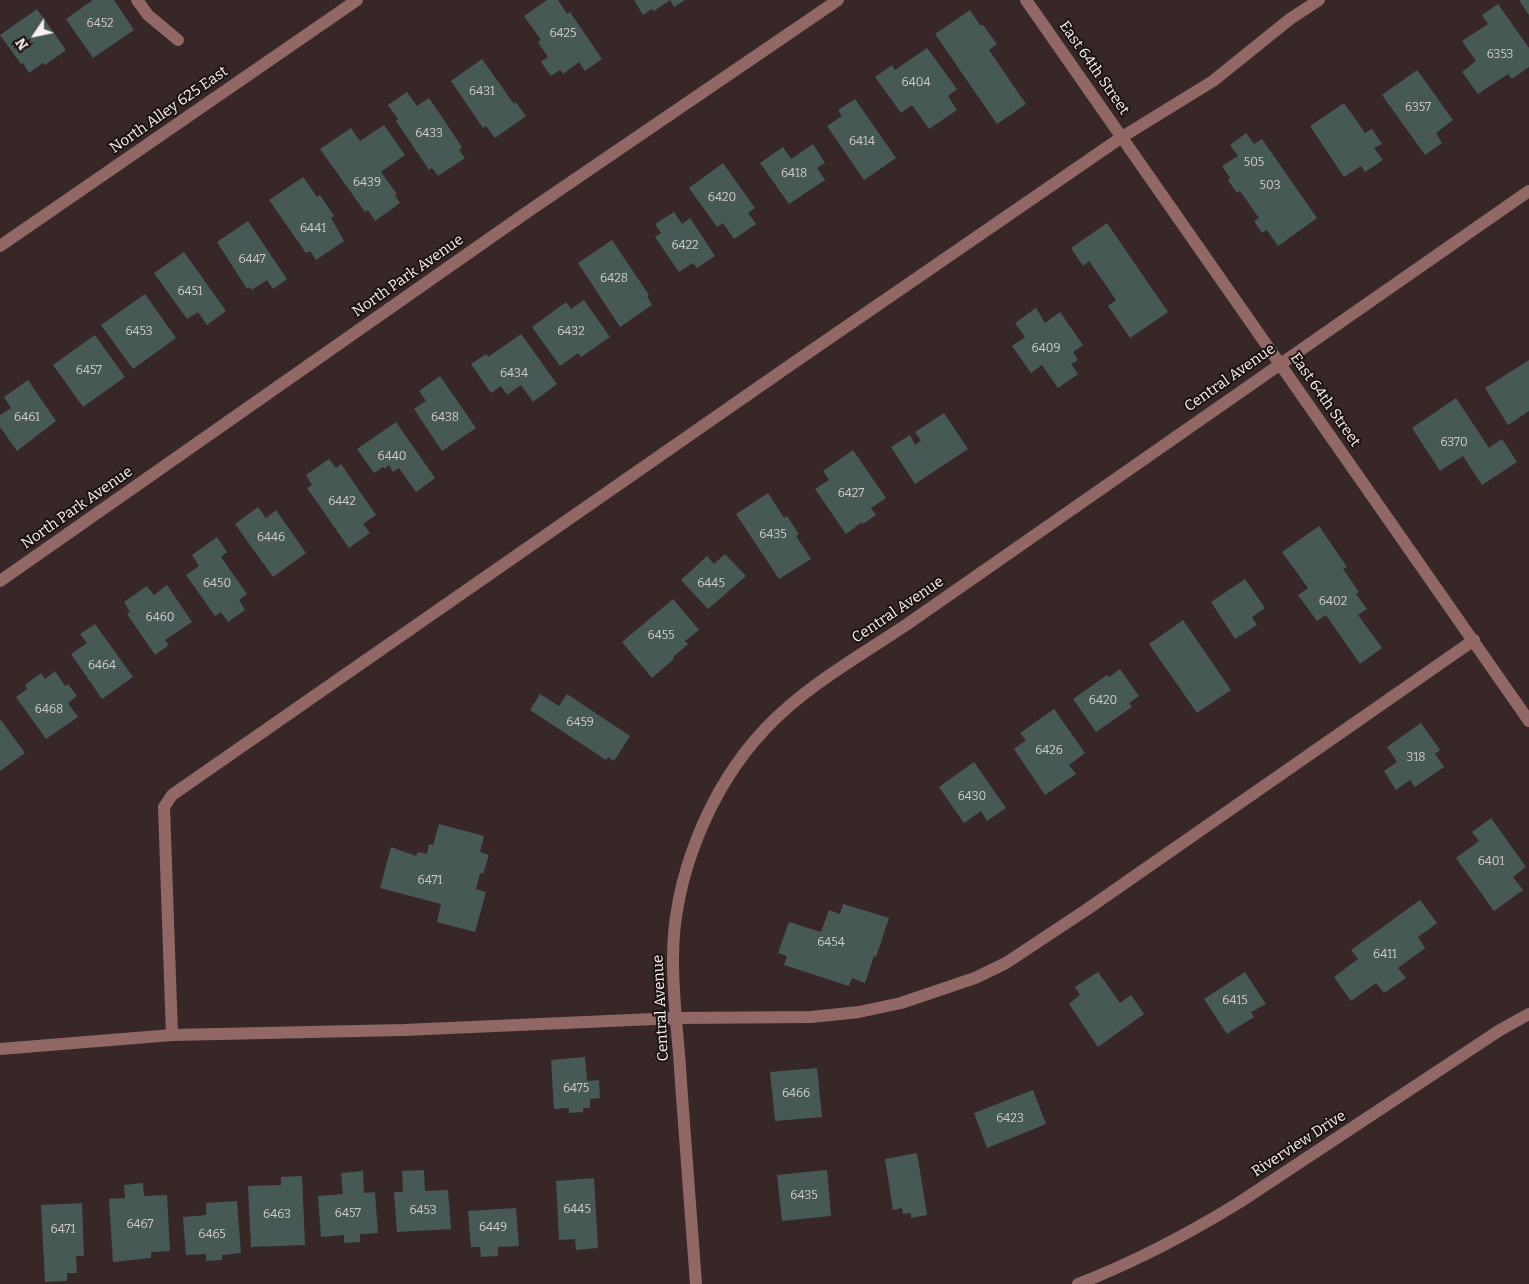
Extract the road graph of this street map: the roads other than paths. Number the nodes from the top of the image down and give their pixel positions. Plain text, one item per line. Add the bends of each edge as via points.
1 (137, 0) edge
2 (357, 0) edge
3 (838, 0) edge
4 (1026, 0) edge
5 (1318, 0) edge
6 (178, 40) dead end
7 (1122, 137) junction
8 (1529, 191) edge
9 (0, 246) edge
10 (1280, 364) junction
11 (0, 581) edge
12 (1474, 640) junction
13 (1529, 721) edge
14 (1529, 1013) edge
15 (677, 1018) junction
16 (172, 1035) junction
17 (0, 1050) edge
18 (696, 1284) edge
19 (1078, 1284) edge

1 - 6 street via 148,15
2 - 9 street, North Alley 625 East
3 - 11 street, North Park Avenue via 533,208
4 - 7 street, East 64th Street
5 - 7 street via 1213,81
7 - 10 street, East 64th Street
7 - 16 street via 172,795 164,807
8 - 10 street, Central Avenue
10 - 12 street, East 64th Street
10 - 15 street, Central Avenue via 819,683 764,730 715,799 684,877 675,919 672,961
12 - 13 street, East 64th Street
12 - 15 street via 1086,910 1006,963 975,978 901,1004 859,1012 812,1017
14 - 19 street, Riverview Drive via 1201,1226 1137,1260
15 - 16 street via 404,1030
15 - 18 street, Central Avenue
16 - 17 street

